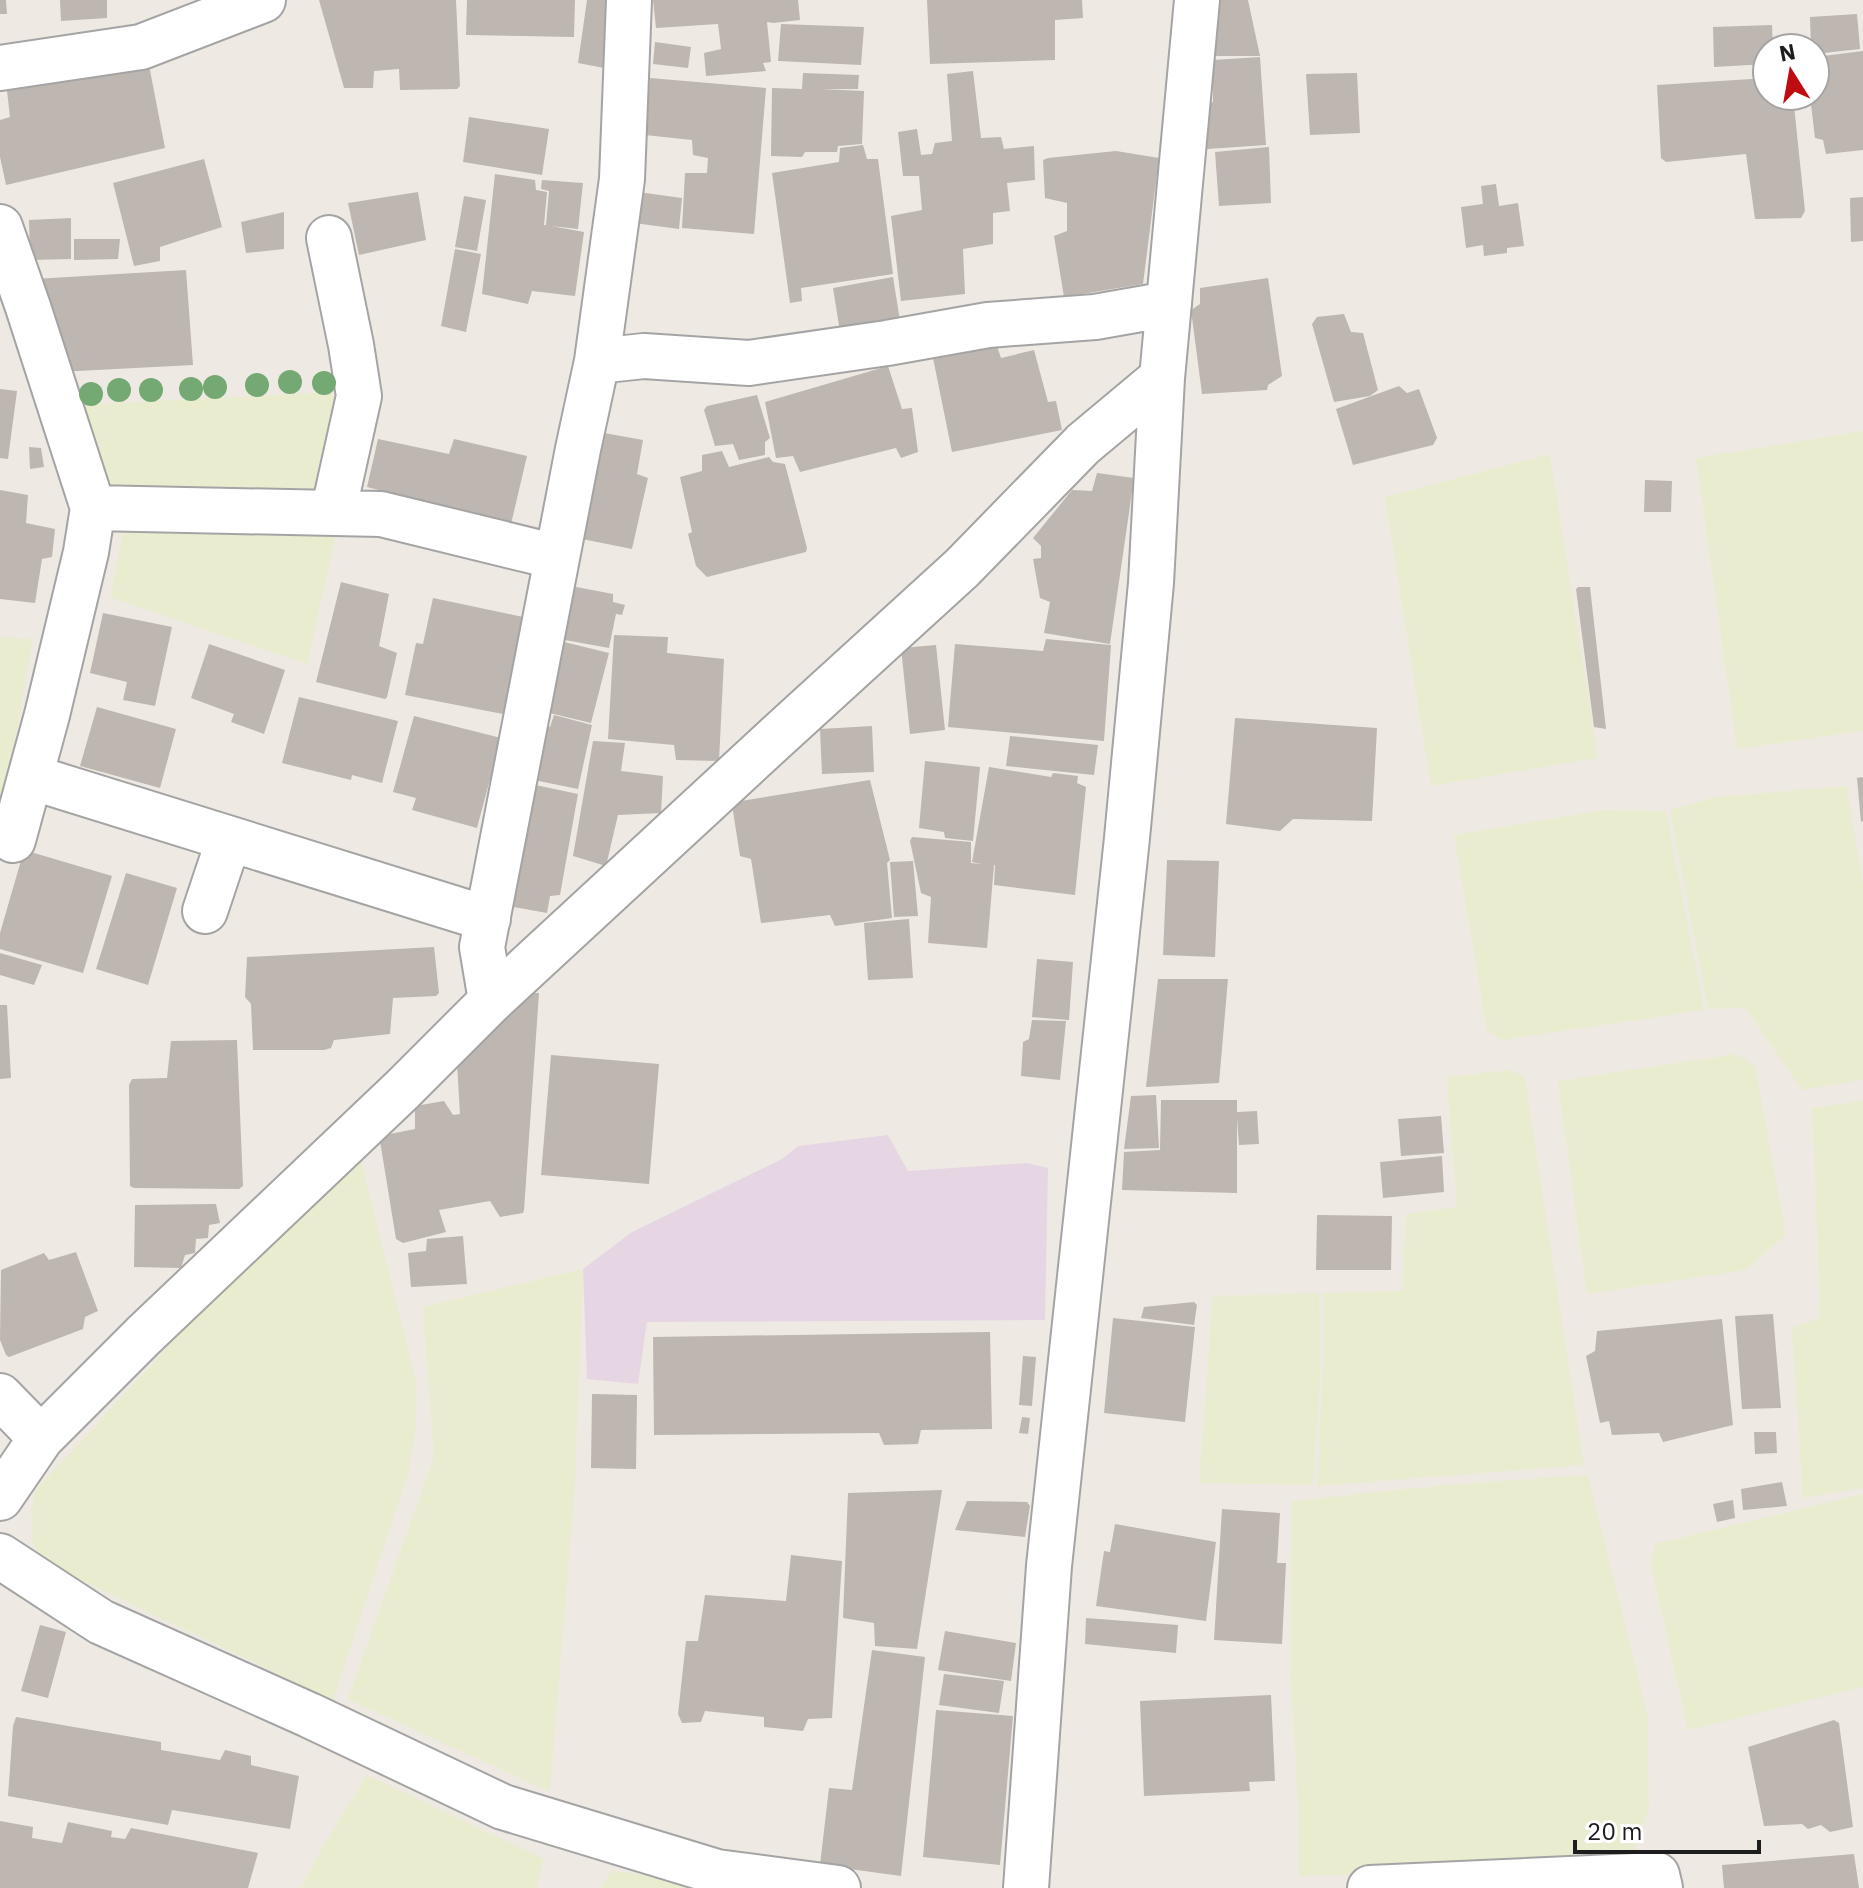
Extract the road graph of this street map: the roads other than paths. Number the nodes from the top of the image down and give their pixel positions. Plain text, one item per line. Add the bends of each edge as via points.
1 (263, 0) edge
2 (629, 0) edge
3 (1197, 0) edge
4 (0, 68) edge
5 (0, 227) edge
6 (329, 238) dead end
7 (1169, 304) junction
8 (597, 361) junction
9 (1162, 378) junction
10 (93, 508) junction
11 (333, 513) junction
12 (557, 557) junction
13 (31, 777) junction
14 (229, 839) junction
15 (13, 840) dead end
16 (205, 911) dead end
17 (488, 919) junction
18 (491, 1001) junction
19 (0, 1396) edge
20 (41, 1438) junction
21 (0, 1498) edge
22 (0, 1556) edge
23 (838, 1888) edge
24 (1026, 1888) edge
25 (1370, 1888) edge
26 (1660, 1888) edge

1 - 4 street via 141,47
2 - 8 street via 622,179
3 - 7 street
5 - 10 street
6 - 11 street via 359,396
7 - 8 street via 1095,317 988,325 749,363 644,356
7 - 9 street
8 - 12 street
9 - 18 street via 1083,444 962,568
9 - 24 street via 1151,583 1049,1566
10 - 11 street
10 - 13 street
11 - 12 street via 381,514
12 - 17 street
13 - 14 street
13 - 15 street
14 - 16 street
14 - 17 street
17 - 18 street via 482,947
18 - 20 street
19 - 20 street
20 - 21 street
22 - 23 street via 101,1622 503,1807 717,1872
25 - 26 street via 1657,1875

